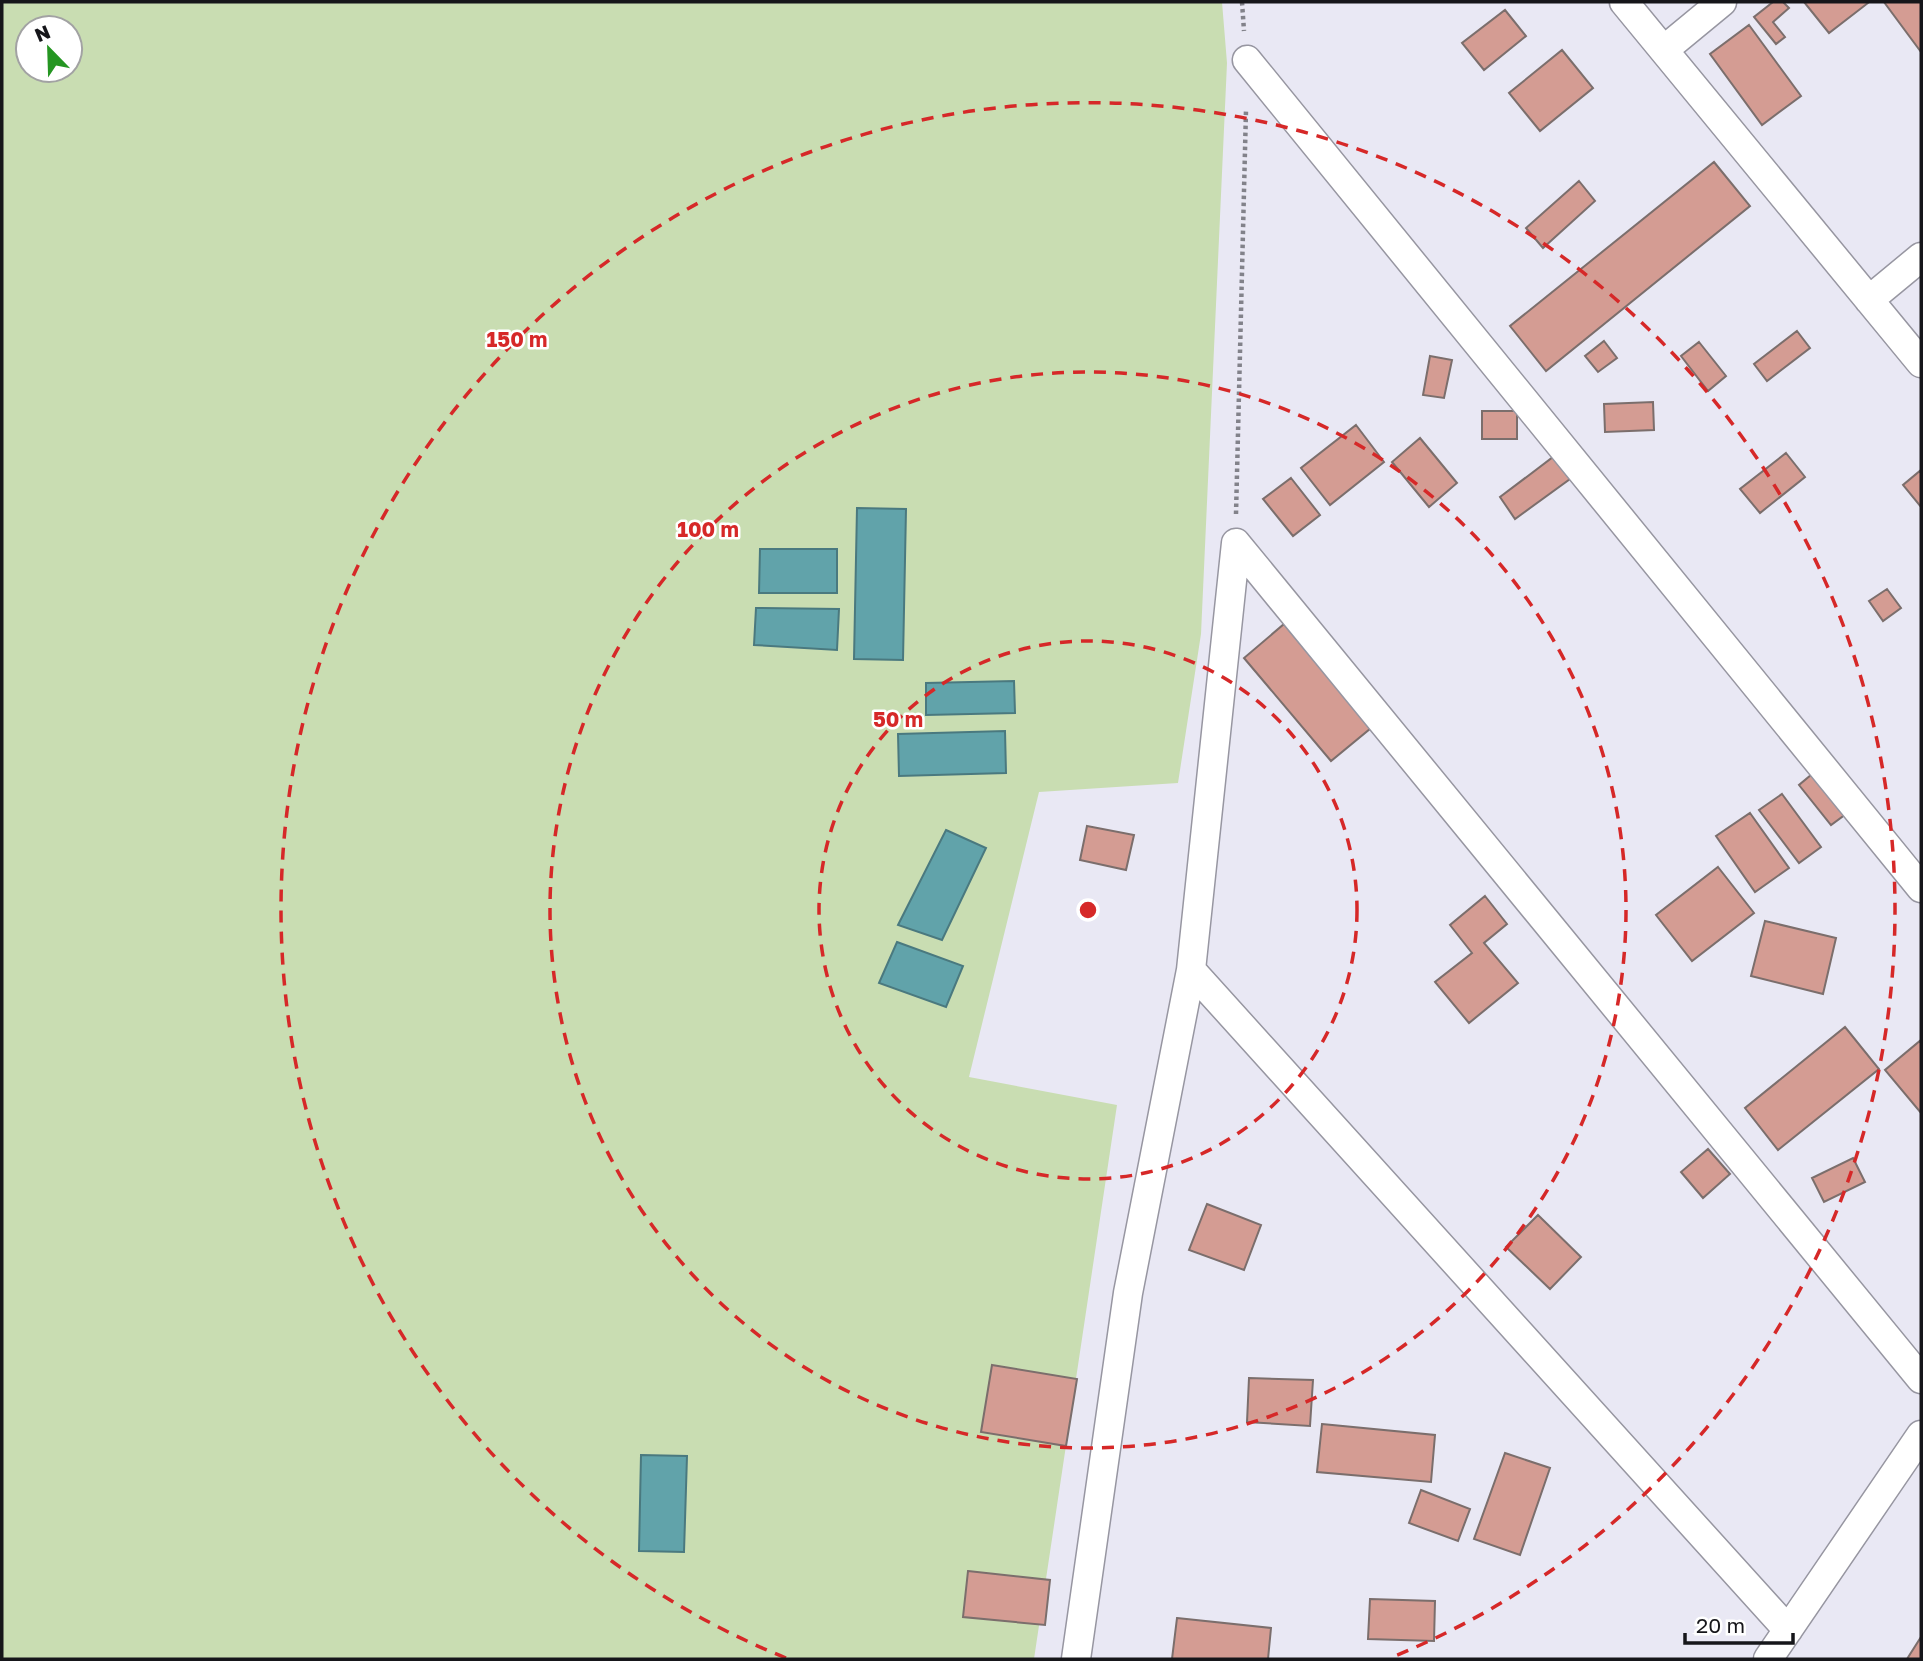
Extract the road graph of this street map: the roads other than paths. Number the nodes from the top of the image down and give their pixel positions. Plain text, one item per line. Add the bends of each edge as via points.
1 (1623, 2) edge
2 (1723, 2) edge
3 (1665, 48) junction
4 (1247, 60) road end
5 (1921, 257) edge
6 (1869, 300) junction
7 (1921, 363) edge
8 (1921, 888) edge
9 (1191, 970) junction
10 (1921, 1378) edge
11 (1921, 1435) edge
12 (1788, 1630) junction
13 (1076, 1659) edge
14 (1768, 1659) edge

1 - 3 street
2 - 3 street
3 - 6 street
4 - 8 street
5 - 6 street
6 - 7 street
9 - 10 street via 1236,542
9 - 12 street
9 - 13 street via 1128,1293
11 - 12 street
12 - 14 street

